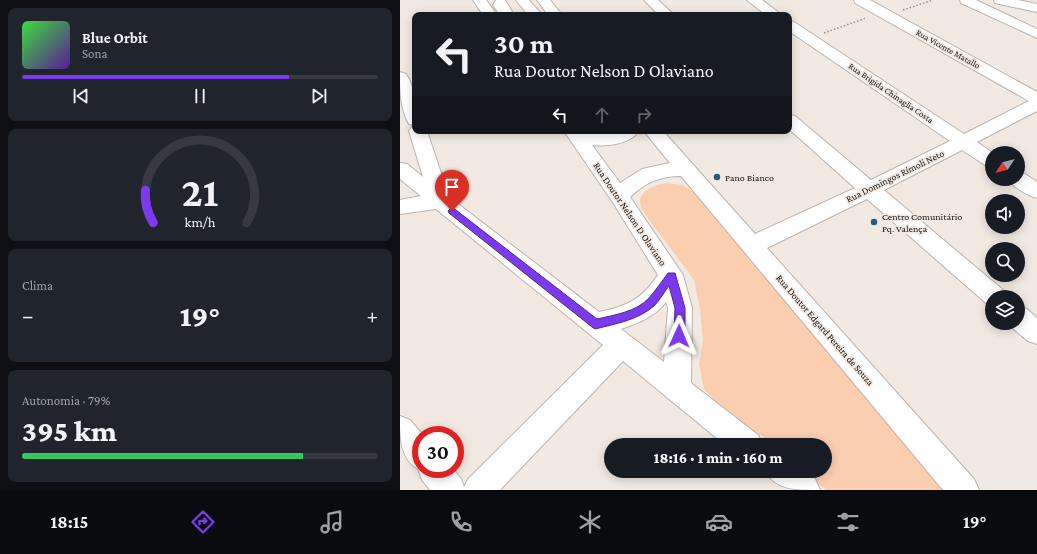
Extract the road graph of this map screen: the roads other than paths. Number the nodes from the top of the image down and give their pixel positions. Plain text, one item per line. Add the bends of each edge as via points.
1 (479, 0) edge
2 (522, 0) edge
3 (543, 0) edge
4 (650, 0) edge
5 (753, 0) edge
6 (860, 0) edge
7 (966, 0) edge
8 (500, 3) dead end
9 (995, 4) edge
10 (1037, 8) edge
11 (488, 12) edge
12 (505, 12) edge
13 (532, 12) edge
14 (553, 12) edge
15 (664, 12) edge
16 (771, 12) edge
17 (792, 26) edge
18 (1037, 34) edge
19 (400, 77) edge
20 (1037, 99) edge
21 (1037, 104) edge
22 (409, 114) edge
23 (792, 123) edge
24 (419, 134) edge
25 (576, 134) edge
26 (577, 134) edge
27 (624, 134) edge
28 (656, 134) edge
29 (964, 142) junction
30 (985, 156) edge
31 (400, 169) edge
32 (686, 170) junction
33 (1025, 184) edge
34 (870, 189) junction
35 (1037, 192) edge
36 (619, 196) junction
37 (440, 201) junction
38 (400, 207) edge
39 (753, 245) junction
40 (671, 275) junction
41 (987, 290) edge
42 (1025, 322) edge
43 (595, 324) junction
44 (1037, 333) edge
45 (622, 345) junction
46 (678, 388) junction
47 (400, 430) edge
48 (739, 438) edge
49 (412, 444) edge
50 (440, 478) edge
51 (789, 478) edge
52 (450, 490) edge
53 (479, 490) edge
54 (804, 490) edge
55 (963, 490) edge

1 - 11 street
2 - 13 street
3 - 14 street
4 - 15 street
5 - 16 street
6 - 20 street, Rua Vicente Matallo
7 - 9 street
8 - 12 street
9 - 10 street
9 - 18 street
17 - 29 street, Rua Brigida Chinaglia Costa
19 - 22 street
21 - 29 street, Rua Domingos Rímoli Neto
23 - 34 street
24 - 37 street
25 - 36 street, Rua Doutor Nelson D Olaviano
26 - 27 street, Rua Doutor Nelson D Olaviano via 589,140 601,141
28 - 32 street, Rua Doutor Edgard Pereira de Souza
29 - 30 street, Rua Brigida Chinaglia Costa
29 - 34 street, Rua Domingos Rímoli Neto
31 - 37 street
32 - 36 street via 650,172 640,177
32 - 39 street, Rua Doutor Edgard Pereira de Souza
33 - 35 street
34 - 39 street, Rua Domingos Rímoli Neto
34 - 41 street
36 - 40 street, Rua Doutor Nelson D Olaviano
37 - 38 street
37 - 43 street
39 - 55 street, Rua Doutor Edgard Pereira de Souza
40 - 43 street, Rua Doutor Nelson D Olaviano via 652,302 640,310
40 - 46 street via 680,308
42 - 44 street
43 - 45 street
45 - 46 street
45 - 53 street
46 - 48 street
47 - 49 street
50 - 52 street
51 - 54 street

